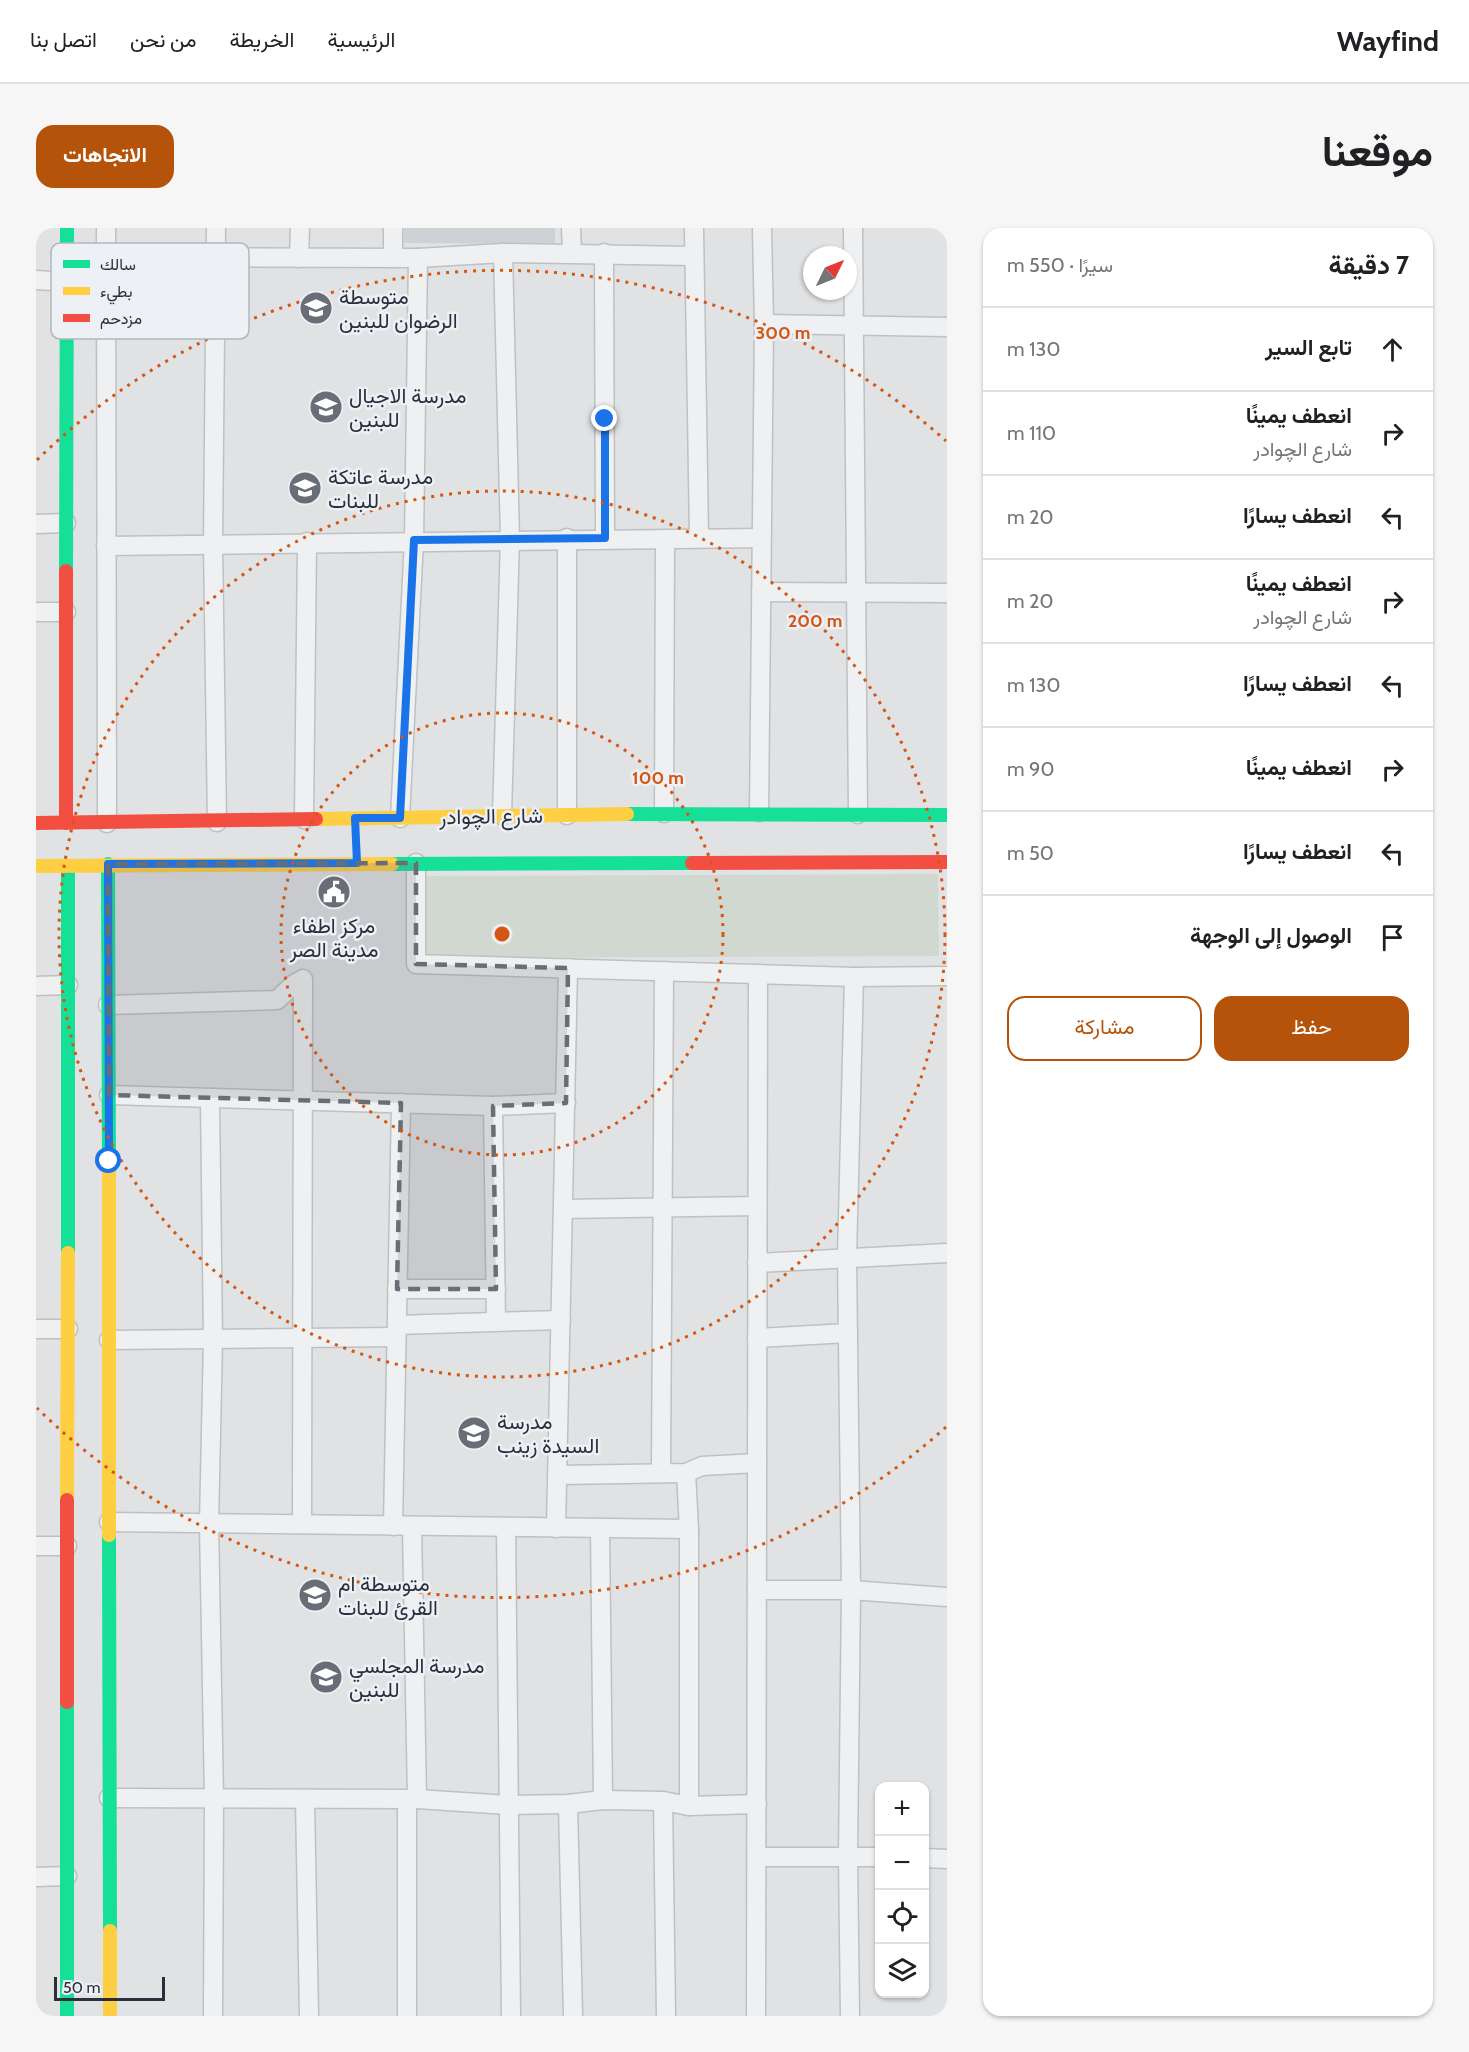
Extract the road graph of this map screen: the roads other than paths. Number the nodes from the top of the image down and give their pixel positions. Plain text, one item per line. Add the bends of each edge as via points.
1 (216, 228) edge
2 (300, 228) edge
3 (393, 228) edge
4 (571, 228) edge
5 (694, 228) edge
6 (762, 228) edge
7 (853, 228) edge
8 (216, 243) edge
9 (503, 253) junction
10 (572, 253) junction
11 (604, 253) junction
12 (694, 256) junction
13 (249, 258) edge
14 (299, 258) junction
15 (393, 258) junction
16 (418, 258) junction
17 (36, 280) edge
18 (51, 281) edge
19 (764, 324) junction
20 (852, 326) junction
21 (947, 327) edge
22 (67, 339) edge
23 (106, 339) edge
24 (214, 339) edge
25 (66, 523) junction
26 (36, 524) edge
27 (699, 537) junction
28 (567, 538) junction
29 (605, 538) junction
30 (665, 538) junction
31 (760, 538) junction
32 (510, 539) junction
33 (414, 540) junction
34 (307, 542) junction
35 (213, 543) junction
36 (106, 546) junction
37 (761, 592) junction
38 (854, 593) junction
39 (947, 593) edge
40 (36, 612) edge
41 (66, 612) junction
42 (759, 812) junction
43 (664, 813) junction
44 (858, 814) junction
45 (947, 814) edge
46 (502, 815) junction
47 (567, 815) junction
48 (400, 818) junction
49 (304, 819) junction
50 (216, 822) junction
51 (36, 823) edge
52 (66, 823) junction
53 (107, 823) junction
54 (947, 862) edge
55 (416, 863) junction
56 (108, 864) junction
57 (36, 866) edge
58 (68, 866) junction
59 (568, 968) junction
60 (664, 971) junction
61 (758, 974) junction
62 (855, 976) junction
63 (947, 976) edge
64 (36, 986) edge
65 (68, 986) junction
66 (108, 1005) junction
67 (109, 1095) junction
68 (210, 1100) junction
69 (304, 1101) junction
70 (401, 1103) junction
71 (566, 1103) junction
72 (493, 1106) junction
73 (758, 1206) junction
74 (661, 1208) junction
75 (563, 1209) junction
76 (947, 1253) edge
77 (847, 1257) junction
78 (758, 1263) junction
79 (397, 1289) junction
80 (496, 1289) junction
81 (561, 1320) junction
82 (496, 1321) junction
83 (36, 1329) edge
84 (68, 1329) junction
85 (397, 1331) junction
86 (848, 1333) junction
87 (304, 1338) junction
88 (757, 1338) junction
89 (109, 1340) junction
90 (213, 1340) junction
91 (757, 1463) junction
92 (661, 1472) junction
93 (686, 1473) junction
94 (558, 1475) junction
95 (109, 1522) junction
96 (209, 1524) junction
97 (302, 1524) junction
98 (393, 1526) junction
99 (412, 1526) junction
100 (506, 1527) junction
101 (556, 1528) junction
102 (600, 1528) junction
103 (689, 1529) junction
104 (36, 1546) edge
105 (68, 1546) junction
106 (757, 1590) junction
107 (851, 1590) junction
108 (947, 1597) edge
109 (110, 1798) junction
110 (214, 1798) junction
111 (305, 1800) junction
112 (412, 1800) junction
113 (603, 1800) junction
114 (663, 1802) junction
115 (568, 1804) junction
116 (757, 1804) junction
117 (508, 1805) junction
118 (689, 1806) junction
119 (848, 1856) junction
120 (757, 1857) junction
121 (875, 1857) edge
122 (929, 1858) edge
123 (947, 1858) edge
124 (67, 1876) junction
125 (36, 1877) edge
126 (67, 2016) edge
127 (110, 2016) edge
128 (213, 2016) edge
129 (309, 2016) edge
130 (407, 2016) edge
131 (511, 2016) edge
132 (573, 2016) edge
133 (666, 2016) edge
134 (756, 2016) edge
135 (850, 2016) edge

1 - 8 street
2 - 14 street
3 - 15 street
4 - 10 street
5 - 12 street
6 - 19 street
7 - 20 street
9 - 10 street
9 - 16 street
9 - 32 street
10 - 11 street
11 - 12 street
11 - 29 street
12 - 27 street
13 - 14 street
14 - 15 street
15 - 16 street
16 - 33 street
17 - 18 street
19 - 20 street
19 - 31 street
20 - 21 street
20 - 38 street
22 - 25 street
23 - 36 street
24 - 35 street
25 - 26 street
25 - 41 street
27 - 30 street
27 - 31 street
28 - 29 street
28 - 32 street
28 - 47 street
29 - 30 street
30 - 43 street
31 - 37 street
32 - 33 street
32 - 46 street
33 - 34 street
33 - 48 street
34 - 35 street
34 - 49 street
35 - 36 street
35 - 50 street
36 - 53 street
37 - 38 street
37 - 42 street
38 - 39 street
38 - 44 street
40 - 41 street
41 - 52 street
42 - 43 street, شارع الچوادر
42 - 44 street, شارع الچوادر
43 - 47 street, شارع الچوادر
44 - 45 street, شارع الچوادر
46 - 47 street, شارع الچوادر
46 - 48 street, شارع الچوادر
48 - 49 street, شارع الچوادر via 355,824
49 - 50 street, شارع الچوادر
50 - 53 street, شارع الچوادر
51 - 52 street, شارع الچوادر
52 - 53 street, شارع الچوادر
54 - 55 street
55 - 56 street via 357,857
55 - 59 street via 416,963
56 - 58 street
56 - 66 street
57 - 58 street
58 - 65 street
59 - 60 street
59 - 71 street
60 - 61 street
60 - 74 street
61 - 62 street
61 - 73 street
62 - 63 street
62 - 77 street
64 - 65 street
65 - 84 street
66 - 67 street
66 - 69 street via 277,1000 303,979
67 - 68 street
67 - 89 street
68 - 69 street
68 - 90 street
69 - 70 street
69 - 87 street
70 - 72 street
70 - 79 street
71 - 72 street
71 - 75 street
72 - 80 street
73 - 74 street
73 - 78 street
74 - 75 street
74 - 92 street
75 - 81 street
76 - 77 street
77 - 78 street
77 - 86 street
78 - 88 street
79 - 80 street
79 - 85 street
80 - 82 street
81 - 82 street
81 - 94 street
82 - 85 street
83 - 84 street
84 - 105 street via 73,1465
85 - 87 street
85 - 98 street
86 - 88 street
86 - 107 street
87 - 90 street
87 - 97 street
88 - 91 street
89 - 90 street
89 - 95 street via 104,1465
90 - 96 street
91 - 93 street via 702,1466
91 - 106 street
92 - 93 street
92 - 94 street
93 - 103 street
94 - 101 street
95 - 96 street
95 - 109 street
96 - 97 street
96 - 110 street
97 - 98 street
98 - 99 street
99 - 100 street
99 - 112 street
100 - 101 street
100 - 117 street
101 - 102 street
102 - 103 street
102 - 113 street
103 - 118 street
104 - 105 street
105 - 124 street
106 - 107 street
106 - 116 street
107 - 108 street
107 - 119 street
109 - 110 street
109 - 127 street
110 - 111 street
110 - 128 street
111 - 112 street
111 - 129 street
112 - 117 street
112 - 130 street
113 - 114 street
113 - 115 street
114 - 118 street
114 - 133 street
115 - 117 street
115 - 132 street
116 - 118 street
116 - 120 street
117 - 131 street
119 - 120 street
119 - 121 street
119 - 135 street
120 - 134 street
122 - 123 street
124 - 125 street
124 - 126 street

